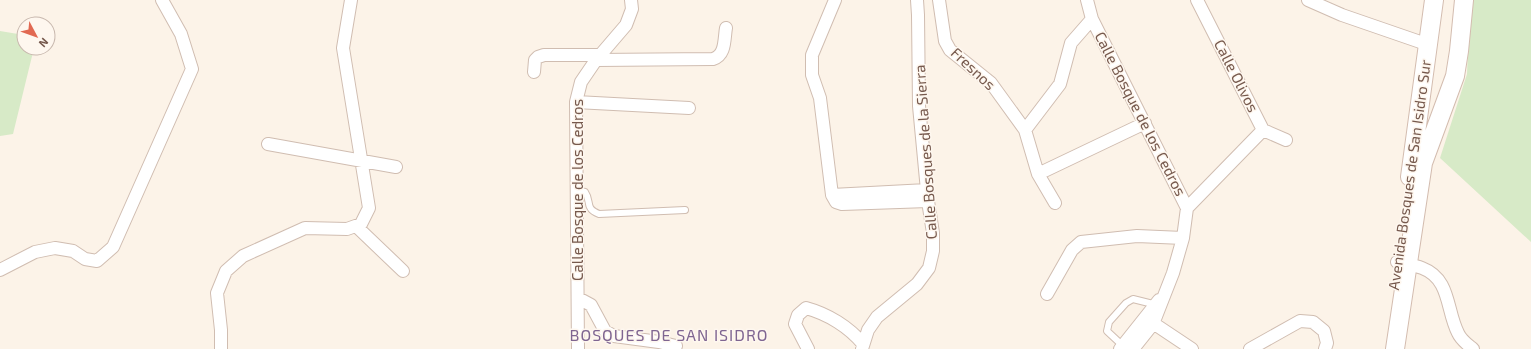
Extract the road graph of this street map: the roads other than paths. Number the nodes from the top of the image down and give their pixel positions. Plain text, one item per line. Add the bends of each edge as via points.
1 (162, 0) edge
2 (351, 0) edge
3 (631, 0) edge
4 (835, 0) edge
5 (917, 0) edge
6 (939, 0) edge
7 (1087, 0) edge
8 (1197, 0) edge
9 (1308, 0) edge
10 (1434, 0) edge
11 (1464, 0) edge
12 (1092, 19) junction
13 (726, 28) dead end
14 (1429, 45) junction
15 (598, 57) junction
16 (534, 72) dead end
17 (576, 102) junction
18 (689, 108) dead end
19 (1145, 123) junction
20 (1025, 130) junction
21 (1263, 130) junction
22 (1286, 140) dead end
23 (268, 144) dead end
24 (362, 160) junction
25 (396, 167) dead end
26 (1038, 174) junction
27 (576, 190) junction
28 (928, 196) junction
29 (1055, 203) dead end
30 (1187, 208) junction
31 (685, 210) dead end
32 (356, 226) junction
33 (1183, 238) junction
34 (1403, 264) junction
35 (0, 270) edge
36 (403, 271) dead end
37 (1047, 294) dead end
38 (578, 298) junction
39 (1158, 305) junction
40 (1148, 320) junction
41 (676, 346) dead end
42 (863, 346) edge
43 (1125, 348) edge
44 (221, 349) edge
45 (578, 349) edge
46 (808, 349) edge
47 (1192, 349) edge
48 (1250, 349) edge
49 (1325, 349) edge
50 (1384, 349) edge
51 (1395, 349) edge
52 (1473, 349) edge

1 - 35 street via 181,34 192,69 113,247 97,261 85,259 73,251 54,248 35,252
2 - 24 street via 343,48
3 - 15 street, Calle Bosque de los Cedros via 632,9 626,25
4 - 28 street via 812,55 812,75 820,98 832,195 836,202 842,204
5 - 28 street, Calle Bosques de la Sierra via 919,106
6 - 20 street, Fresnos via 944,40 950,50 991,83
7 - 12 street, Calle Bosque de los Cedros
8 - 21 street, Calle Olivos
9 - 14 street via 1342,15
10 - 14 main road, Avenida Bosques de San Isidro Sur
11 - 34 main road, Avenida Bosques de San Isidro Sur via 1460,51 1455,76 1423,163
12 - 19 street, Calle Bosque de los Cedros
12 - 20 street via 1071,43 1060,84
13 - 15 street via 719,58
14 - 34 main road, Avenida Bosques de San Isidro Sur
15 - 16 street via 544,55 535,60
15 - 17 street, Calle Bosque de los Cedros via 581,82
17 - 18 street
17 - 27 street, Calle Bosque de los Cedros
19 - 26 street
19 - 30 street, Calle Bosque de los Cedros
20 - 26 street, Fresnos
21 - 22 street, Calle Olivos
21 - 30 street
23 - 24 street
24 - 25 street
24 - 32 street via 370,208 361,224
26 - 29 street, Fresnos
27 - 31 lane via 585,192 588,206 599,214
27 - 38 street, Calle Bosque de los Cedros
28 - 42 street, Calle Bosques de la Sierra via 933,233 929,268 917,284 876,317
30 - 33 street
32 - 36 street
32 - 44 street via 347,229 305,228 243,256 226,271 218,293
33 - 37 street via 1137,236 1081,242 1072,250
33 - 39 street via 1175,267
34 - 50 main road, Avenida Bosques de San Isidro Sur
34 - 51 main road, Avenida Bosques de San Isidro Sur
34 - 52 street via 1422,268 1440,280 1445,288 1457,332
38 - 41 street via 591,305 605,330 614,336
38 - 45 street, Calle Bosque de los Cedros
39 - 40 street
39 - 43 lane via 1133,299 1126,302 1109,322 1107,331
40 - 43 street
40 - 47 street
42 - 46 street via 856,335 823,313 806,308 798,315 795,324
48 - 49 street via 1300,321 1313,322 1324,331 1327,343

